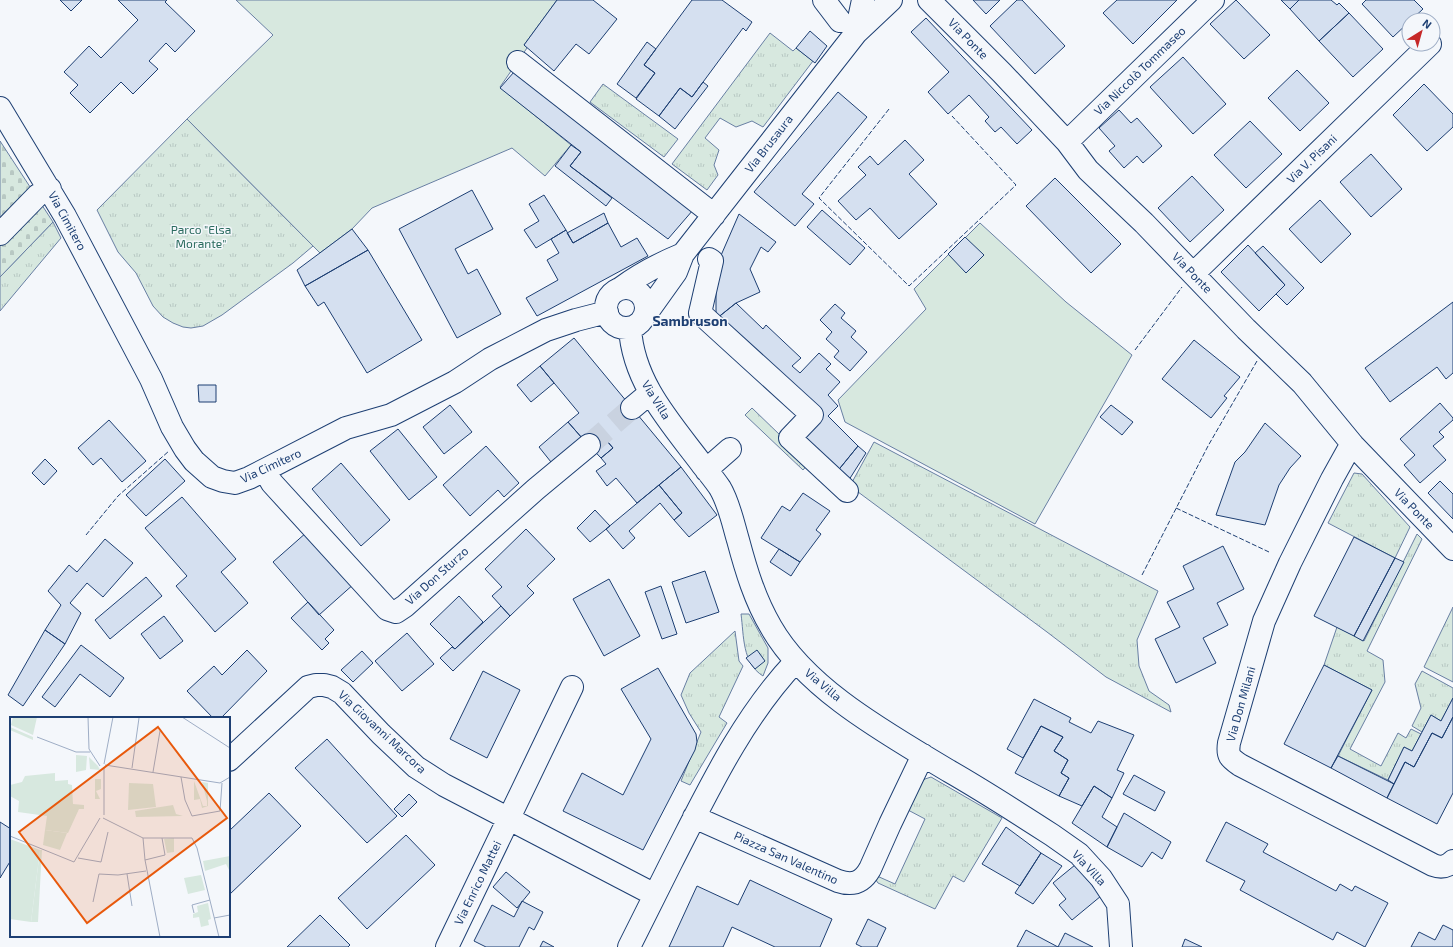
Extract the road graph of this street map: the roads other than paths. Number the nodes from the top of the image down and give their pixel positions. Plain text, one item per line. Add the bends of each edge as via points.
1 (824, 0) edge
2 (863, 0) edge
3 (891, 0) edge
4 (929, 0) edge
5 (1213, 0) edge
6 (848, 27) junction
7 (1422, 52) edge
8 (518, 62) dead end
9 (0, 108) edge
10 (1067, 142) junction
11 (50, 189) junction
12 (714, 215) junction
13 (0, 234) edge
14 (683, 254) junction
15 (709, 259) dead end
16 (1193, 274) junction
17 (621, 288) junction
18 (607, 312) junction
19 (638, 321) junction
20 (650, 393) junction
21 (632, 408) tunnel mouth
22 (589, 445) tunnel mouth
23 (1353, 445) junction
24 (730, 449) dead end
25 (706, 470) junction
26 (265, 471) junction
27 (847, 491) dead end
28 (1453, 549) edge
29 (796, 662) junction
30 (572, 687) dead end
31 (923, 755) junction
32 (230, 759) edge
33 (694, 817) junction
34 (508, 819) junction
35 (1453, 861) edge
36 (655, 894) junction
37 (447, 947) edge
38 (629, 947) edge
39 (1121, 947) edge

1 - 6 street
2 - 6 street, Via Brusaura
3 - 6 street, Via Brusaura
4 - 10 street, Via Ponte
5 - 10 street, Via Niccolò Tommaseo
6 - 12 street, Via Brusaura
7 - 16 street, Via V. Pisani
8 - 12 street
9 - 11 street, Via Cimitero
10 - 16 street, Via Ponte via 1088,170
11 - 13 street via 38,195
11 - 26 street, Via Cimitero via 151,379 172,427 189,455 204,471 223,481 235,483
12 - 14 street, Via Brusaura
14 - 17 street via 666,260
14 - 19 street, Via Brusaura via 676,272
15 - 27 street via 712,261 700,313 812,415 790,438
16 - 23 street, Via Ponte via 1302,383
17 - 18 street via 611,295 607,302
17 - 19 street via 627,287 640,293 645,299 647,307
18 - 19 street via 608,318 620,328
18 - 26 street, Via Cimitero via 546,330 391,415 346,428
19 - 20 street, Via Villa via 633,354
20 - 21 street
20 - 25 street, Via Villa
22 - 26 street, Via Don Sturzo via 396,612 387,609 272,483
23 - 28 street, Via Ponte
23 - 35 street, Via Don Milani via 1332,479 1264,621 1229,743 1229,755 1240,764 1433,865 1449,865
24 - 25 street
25 - 29 street, Via Villa via 720,488 727,503 756,598 771,627
29 - 31 street, Via Villa via 818,683 868,721
29 - 33 street via 787,670 743,730
30 - 34 street, Via Enrico Mattei
31 - 33 street, Piazza San Valentino via 870,869 857,883 838,882
31 - 39 street, Via Villa via 1079,854 1101,878 1118,904
32 - 34 street, Via Giovanni Marcora via 308,687 324,685 342,693 416,767
33 - 36 street
34 - 36 street, Via Giovanni Marcora
34 - 37 street, Via Enrico Mattei
36 - 38 street

